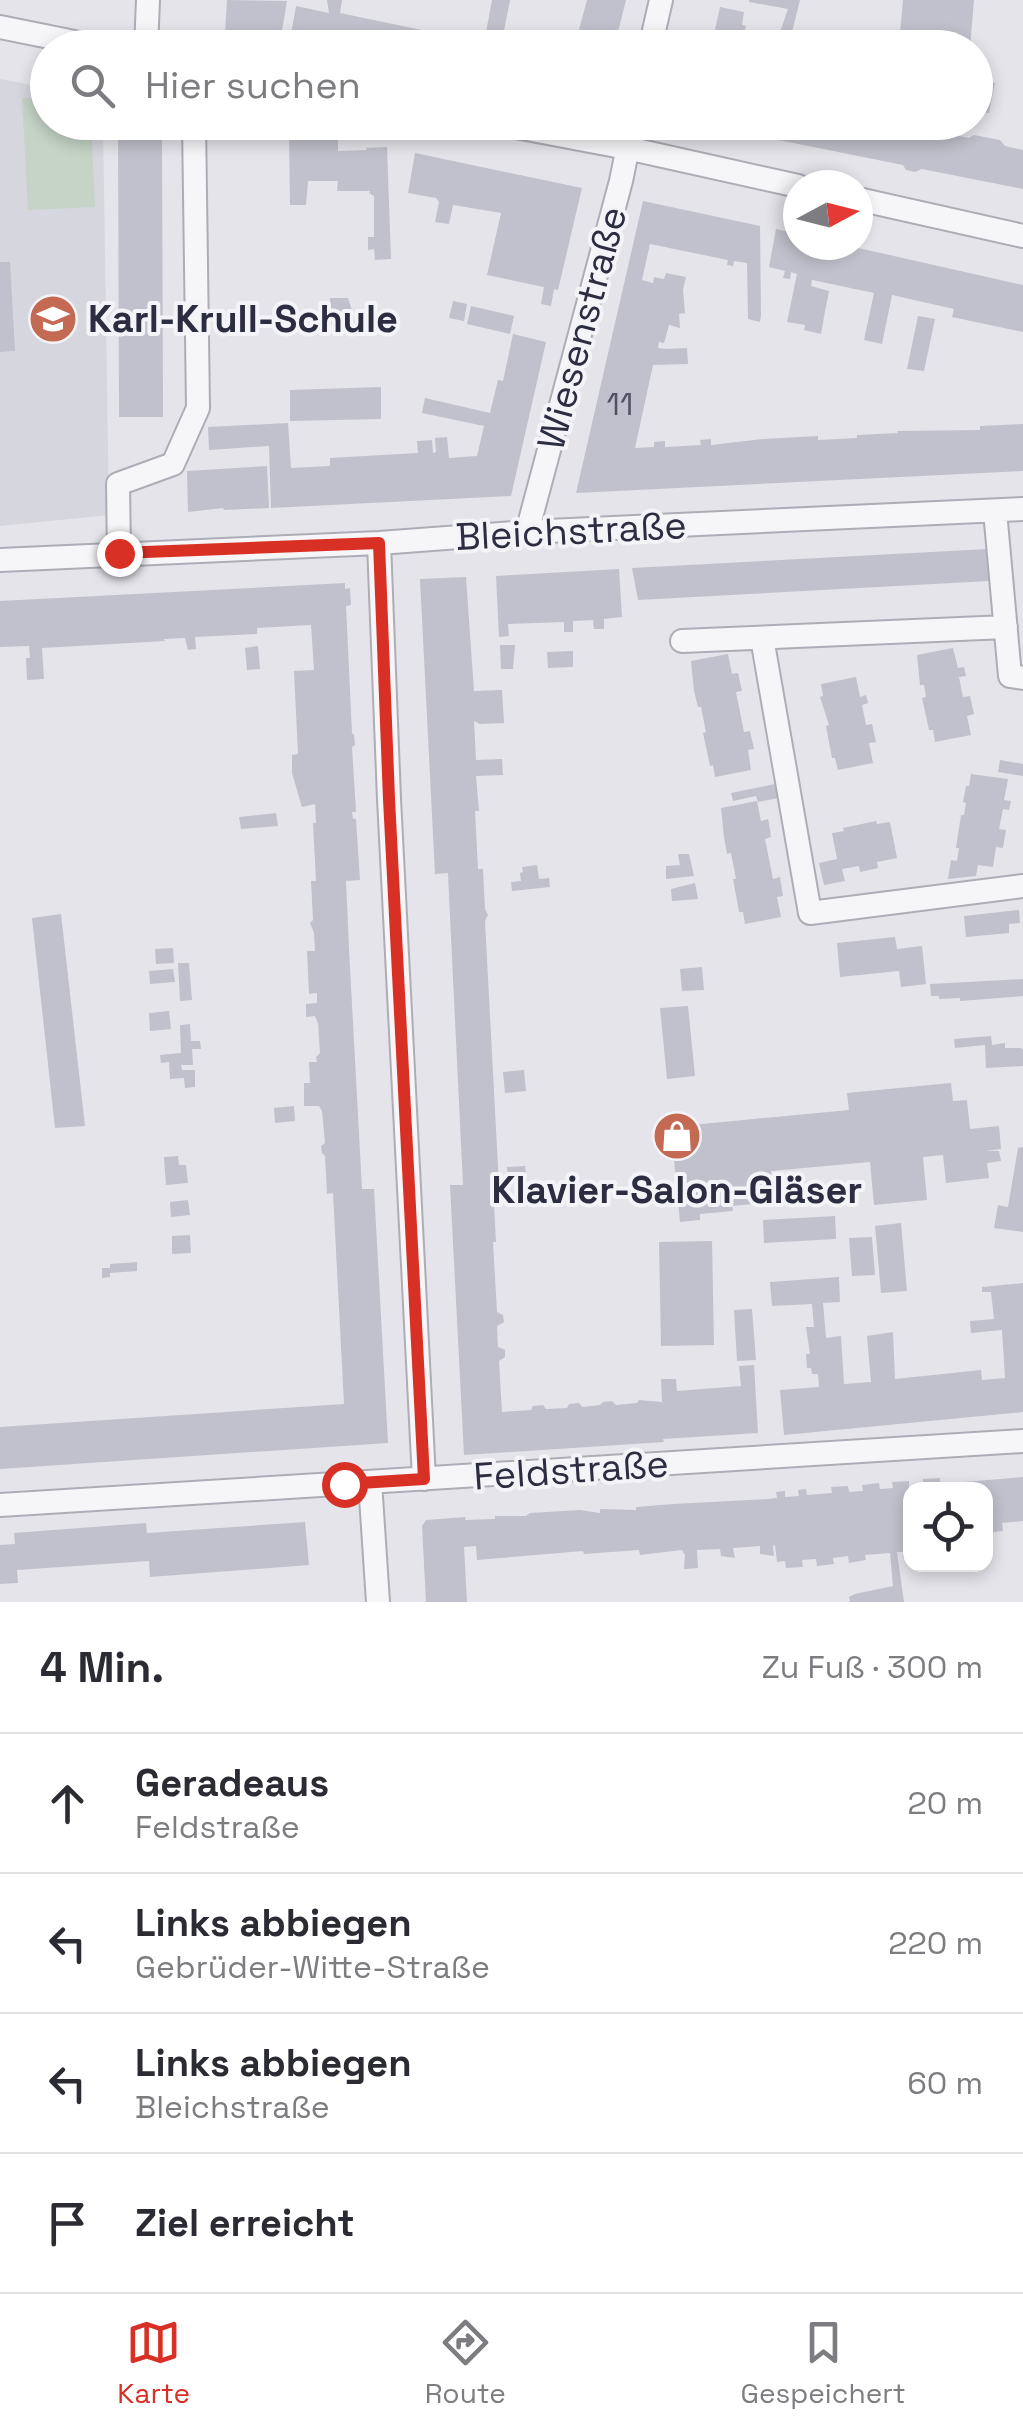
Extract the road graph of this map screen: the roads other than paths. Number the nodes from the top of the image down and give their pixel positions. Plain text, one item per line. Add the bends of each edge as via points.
1 (148, 0) edge
2 (661, 0) edge
3 (0, 27) edge
4 (147, 30) edge
5 (654, 30) edge
6 (30, 33) edge
7 (194, 140) edge
8 (586, 140) edge
9 (630, 140) edge
10 (628, 148) junction
11 (783, 183) edge
12 (873, 202) edge
13 (1023, 236) edge
14 (1023, 509) edge
15 (995, 511) junction
16 (528, 532) junction
17 (379, 543) junction
18 (119, 553) junction
19 (0, 560) edge
20 (1006, 627) junction
21 (762, 638) junction
22 (682, 641) dead end
23 (1023, 678) edge
24 (1023, 886) edge
25 (1023, 1441) edge
26 (424, 1479) junction
27 (370, 1482) junction
28 (0, 1505) edge
29 (378, 1602) edge

1 - 4 street
2 - 5 street
3 - 6 street
7 - 18 street via 198,408 173,464 118,484
8 - 10 street
9 - 10 street, Wiesenstraße
10 - 11 street
10 - 16 street, Wiesenstraße
12 - 13 street
14 - 15 street, Bleichstraße
15 - 16 street, Bleichstraße
15 - 20 street
16 - 17 street, Bleichstraße
17 - 18 street, Bleichstraße
17 - 26 street
18 - 19 street, Bleichstraße
20 - 21 street
20 - 23 street via 1010,676
21 - 22 street
21 - 24 street via 810,914
25 - 26 street, Feldstraße
26 - 27 street, Feldstraße
27 - 28 street, Feldstraße
27 - 29 street

